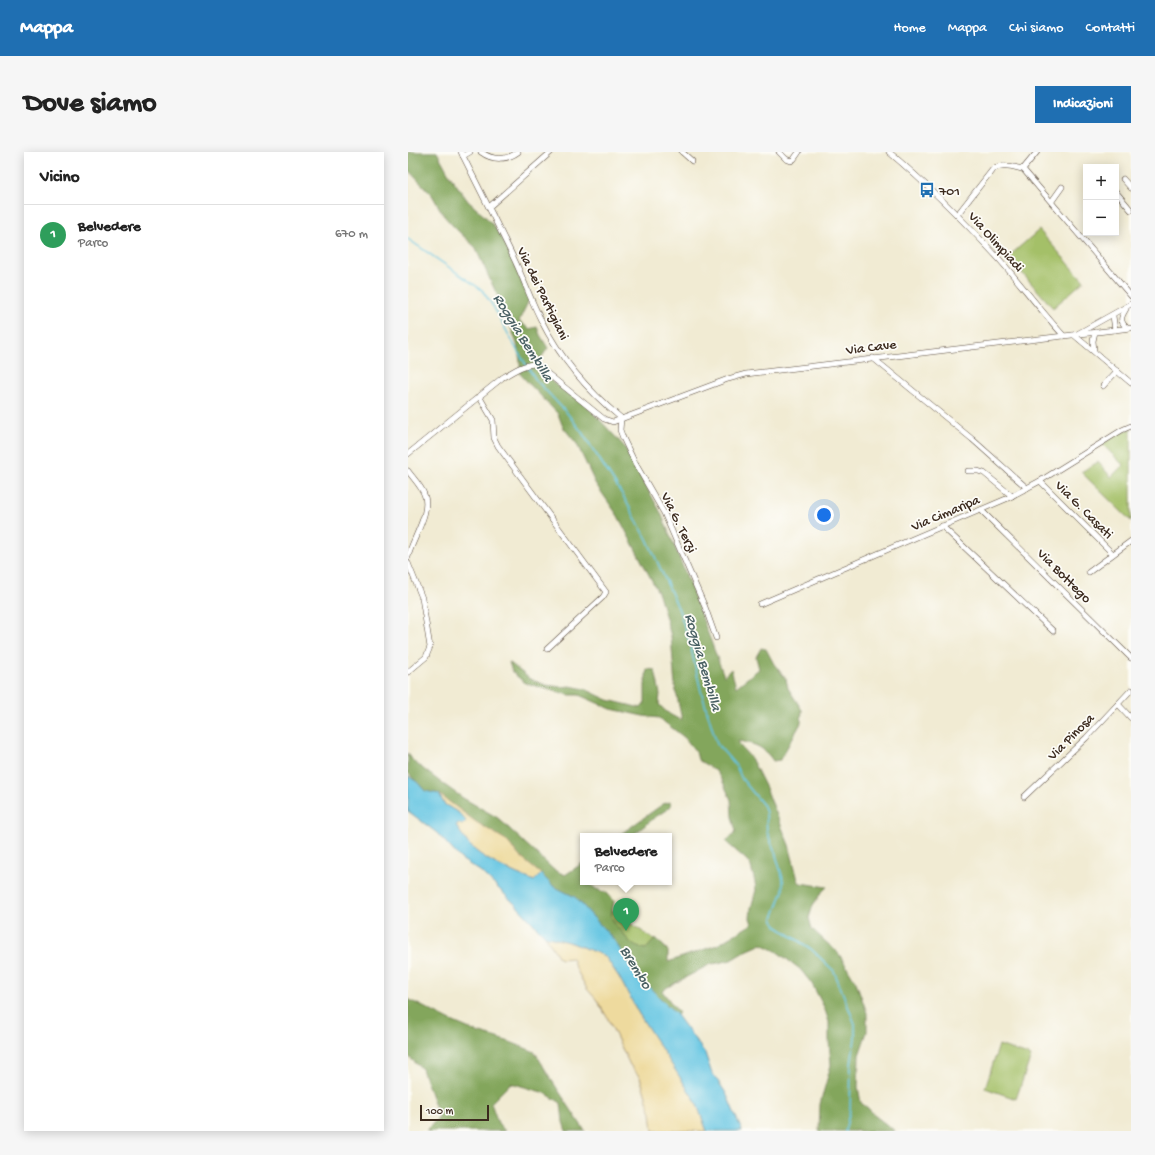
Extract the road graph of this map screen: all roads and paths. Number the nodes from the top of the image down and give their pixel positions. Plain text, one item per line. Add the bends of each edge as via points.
1 (470, 152) edge
2 (481, 152) edge
3 (518, 152) edge
4 (550, 152) edge
5 (682, 152) edge
6 (779, 152) edge
7 (799, 152) edge
8 (890, 152) edge
9 (1037, 152) edge
10 (462, 154) edge
11 (692, 162) dead end
12 (1024, 169) junction
13 (1123, 178) dead end
14 (1062, 187) dead end
15 (1131, 188) edge
16 (1119, 196) edge
17 (1052, 201) junction
18 (489, 207) junction
19 (1131, 210) edge
20 (957, 215) junction
21 (1131, 296) edge
22 (1129, 306) edge
23 (1113, 316) junction
24 (1129, 328) edge
25 (1115, 330) junction
26 (1095, 332) junction
27 (1075, 334) junction
28 (1064, 336) junction
29 (1094, 351) junction
30 (873, 358) junction
31 (1117, 371) junction
32 (1131, 383) edge
33 (1103, 386) dead end
34 (479, 396) junction
35 (621, 418) junction
36 (1131, 426) edge
37 (408, 454) edge
38 (408, 471) edge
39 (968, 471) dead end
40 (1040, 480) junction
41 (1027, 488) junction
42 (1012, 496) junction
43 (981, 510) junction
44 (942, 526) junction
45 (1131, 541) edge
46 (1114, 554) junction
47 (408, 557) edge
48 (408, 563) edge
49 (1089, 572) dead end
50 (760, 604) dead end
51 (1053, 631) dead end
52 (716, 638) dead end
53 (547, 649) dead end
54 (1131, 658) edge
55 (408, 672) edge
56 (1131, 690) edge
57 (1118, 704) junction
58 (1131, 718) edge
59 (1024, 797) dead end

1 - 10 street
2 - 3 street via 500,159
4 - 18 street
5 - 11 street
6 - 7 street via 790,161
8 - 20 street, Via Olimpiadi
9 - 12 street
10 - 18 street, Via dei Partigiani
12 - 17 street
12 - 20 street via 1003,166 994,168
13 - 15 street
14 - 17 street
16 - 19 street
17 - 21 street
18 - 35 street, Via dei Partigiani via 540,318 556,346 596,396
20 - 28 street, Via Olimpiadi via 999,259
22 - 23 street
22 - 24 street via 1121,320
23 - 25 street
23 - 27 street
24 - 25 street, Via Cave
25 - 26 street, Via Cave
26 - 27 street, Via Cave
26 - 29 street
27 - 28 street, Via Cave
27 - 29 street
28 - 30 street, Via Cave
29 - 31 street
30 - 35 street, Via Cave via 742,375
30 - 41 street
31 - 32 street
31 - 33 street
34 - 35 street, Via Cave via 504,377 534,364 604,419 613,422
34 - 37 street
34 - 53 street via 493,420 494,438 498,446 606,592
35 - 52 street, Via G. Terzi via 622,436 676,539
36 - 40 street, Via Cimaripa
38 - 47 street via 423,491 426,503
39 - 42 street via 984,473
40 - 41 street, Via Cimaripa
40 - 46 street, Via G. Casati
41 - 42 street, Via Cimaripa
42 - 43 street, Via Cimaripa
43 - 44 street, Via Cimaripa
43 - 54 street, Via Bottego
44 - 50 street, Via Cimaripa
44 - 51 street
45 - 46 street
46 - 49 street
48 - 55 street via 422,598 430,645 426,657
56 - 57 street, Via Pinosa
57 - 58 street
57 - 59 street, Via Pinosa

